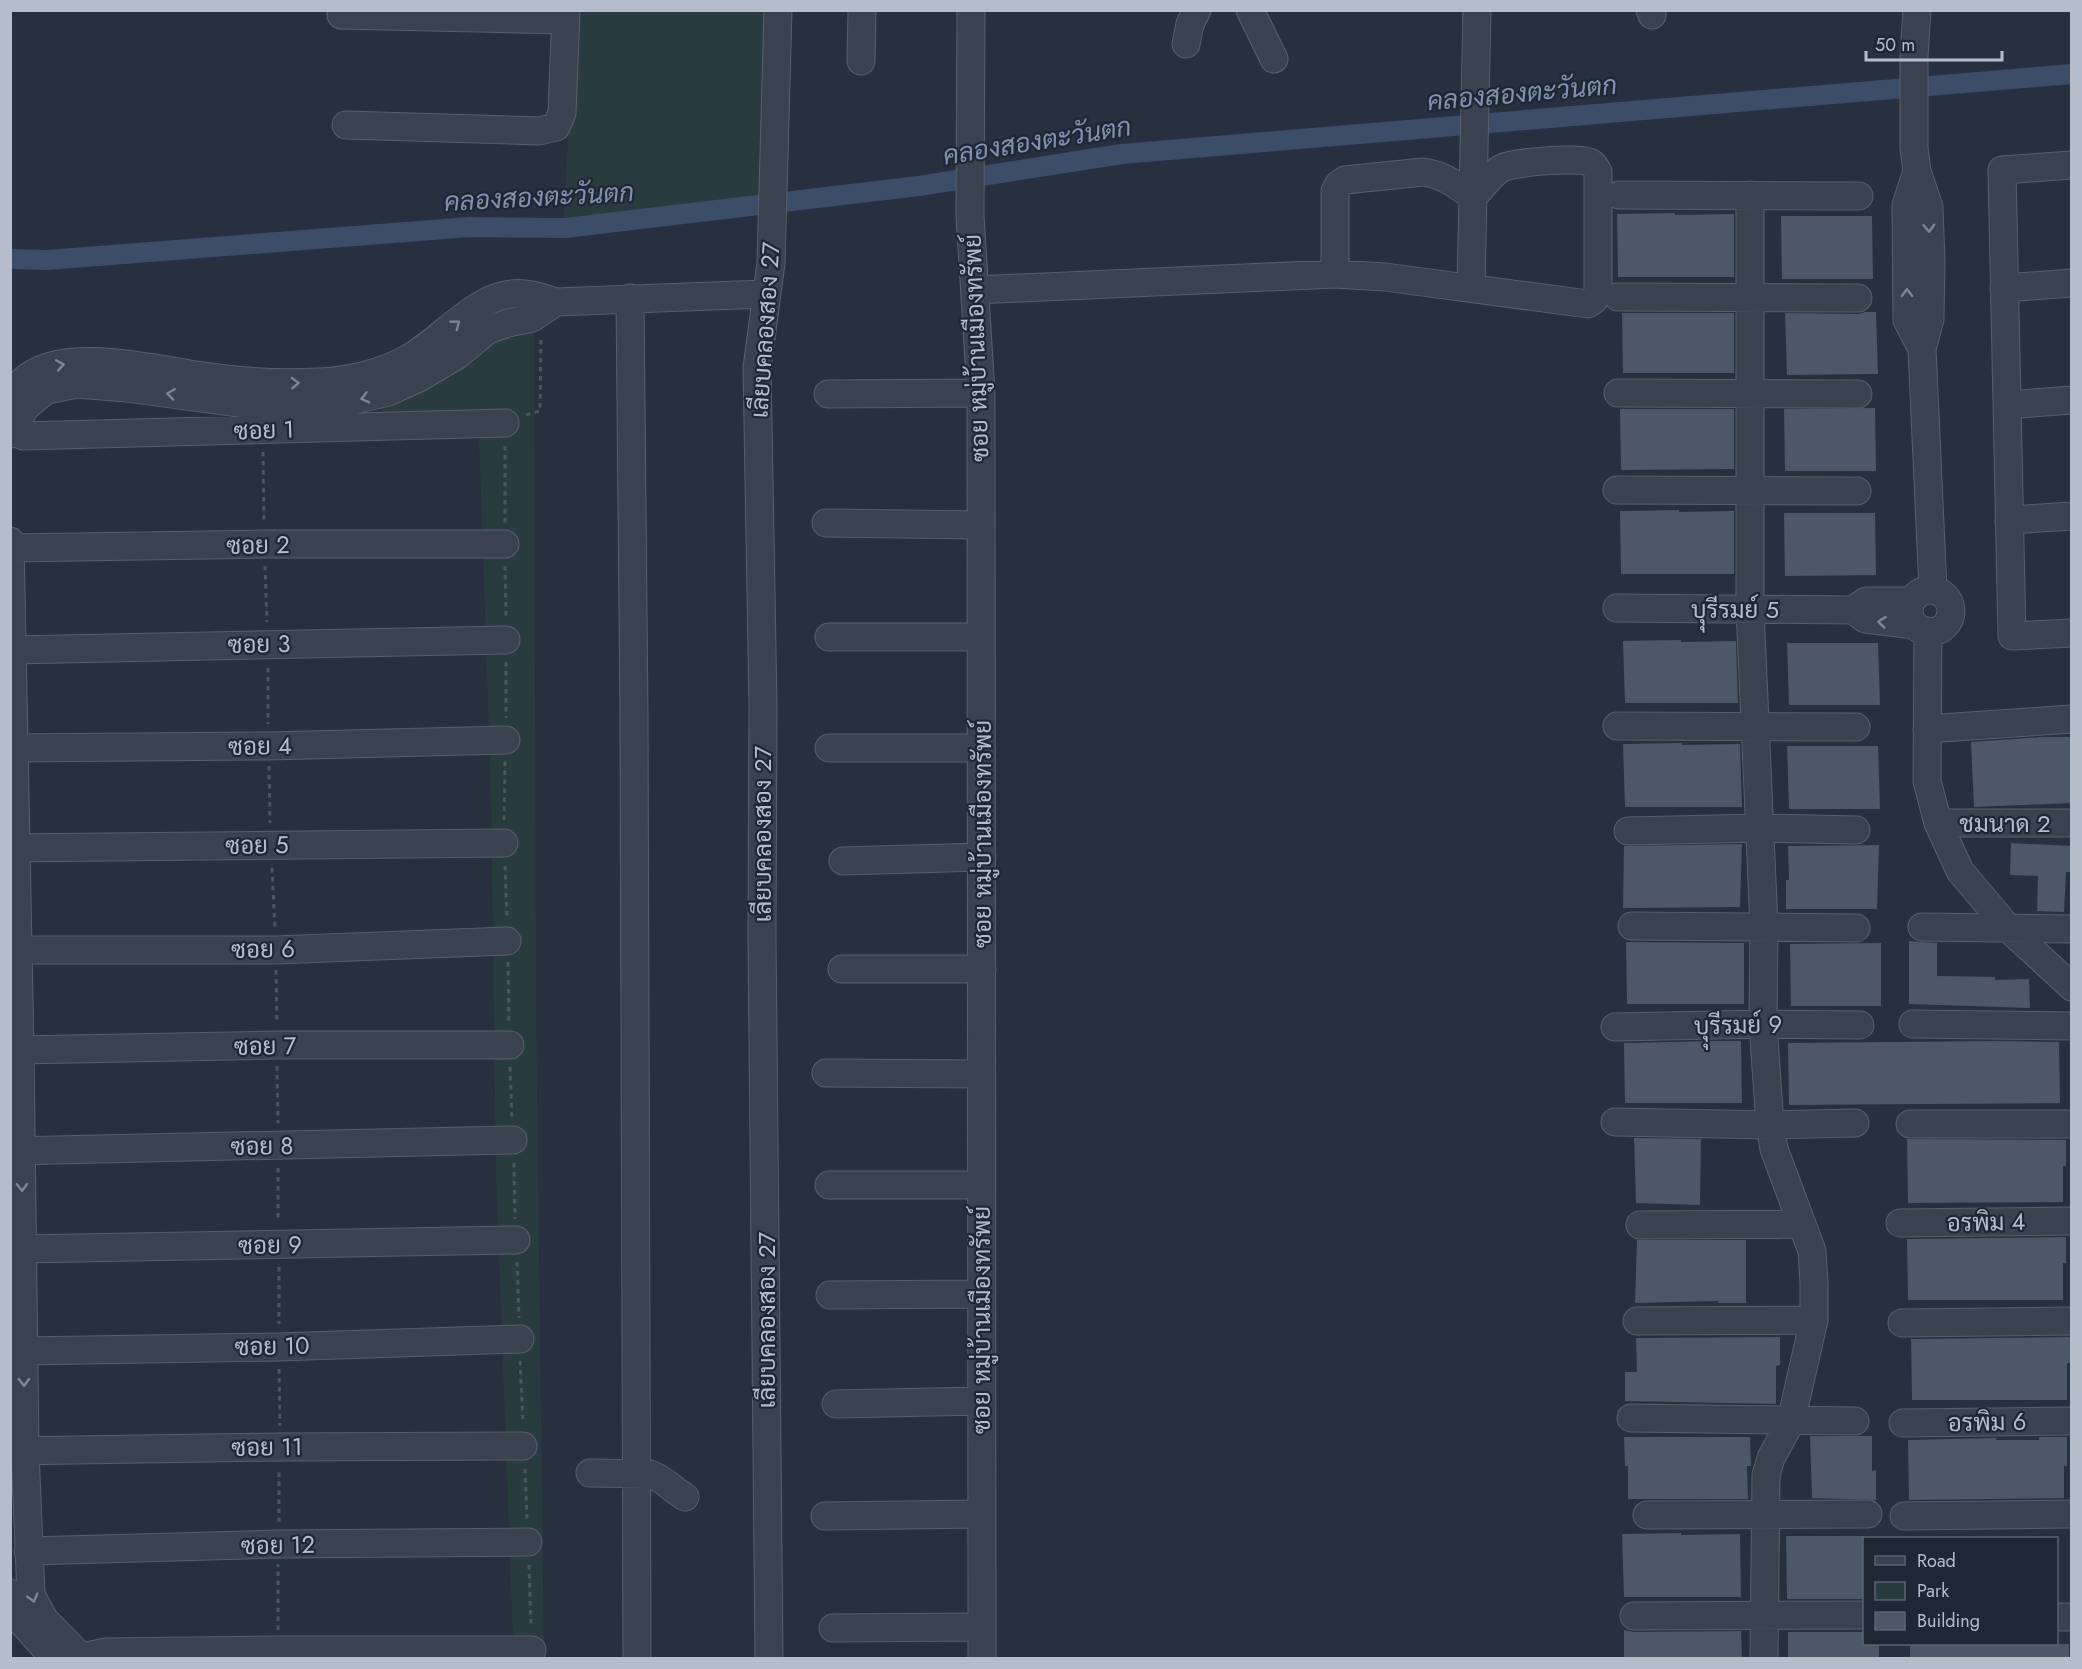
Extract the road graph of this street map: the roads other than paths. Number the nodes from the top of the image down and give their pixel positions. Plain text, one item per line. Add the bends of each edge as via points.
1 (778, 10) edge
2 (862, 10) edge
3 (971, 10) edge
4 (1197, 10) edge
5 (1250, 10) edge
6 (1477, 10) edge
7 (1917, 10) edge
8 (340, 15) dead end
9 (565, 15) edge
10 (1186, 44) dead end
11 (1274, 58) dead end
12 (861, 61) dead end
13 (346, 125) dead end
14 (2072, 165) edge
15 (1473, 190) junction
16 (1619, 195) dead end
17 (1750, 195) junction
18 (1858, 196) dead end
19 (1335, 274) junction
20 (2072, 283) edge
21 (1471, 288) junction
22 (2004, 288) junction
23 (975, 290) junction
24 (767, 294) junction
25 (1618, 297) dead end
26 (1750, 297) junction
27 (630, 298) junction
28 (1858, 298) dead end
29 (981, 393) junction
30 (1618, 393) dead end
31 (1750, 393) junction
32 (10, 394) edge
33 (828, 394) dead end
34 (1858, 394) dead end
35 (2072, 400) edge
36 (253, 405) junction
37 (2007, 405) junction
38 (505, 423) road end
39 (17, 435) edge
40 (1617, 490) dead end
41 (1750, 491) junction
42 (1857, 491) dead end
43 (2072, 516) edge
44 (2009, 520) junction
45 (826, 523) dead end
46 (981, 525) junction
47 (10, 541) edge
48 (505, 544) road end
49 (11, 548) edge
50 (1617, 608) dead end
51 (1750, 609) junction
52 (1922, 612) junction
53 (2072, 633) edge
54 (829, 637) dead end
55 (981, 637) junction
56 (506, 640) road end
57 (13, 650) junction
58 (2072, 718) edge
59 (1617, 726) dead end
60 (1754, 727) junction
61 (1856, 727) dead end
62 (1927, 729) junction
63 (506, 740) road end
64 (13, 748) junction
65 (829, 748) dead end
66 (981, 748) junction
67 (1938, 823) junction
68 (2072, 823) edge
69 (1760, 828) junction
70 (1856, 830) dead end
71 (1628, 831) dead end
72 (504, 843) road end
73 (13, 849) edge
74 (982, 857) junction
75 (843, 861) dead end
76 (1632, 926) dead end
77 (1764, 926) junction
78 (1922, 927) dead end
79 (1856, 928) dead end
80 (2009, 929) junction
81 (2072, 929) edge
82 (507, 941) road end
83 (18, 950) junction
84 (842, 969) dead end
85 (982, 969) junction
86 (2072, 987) edge
87 (1763, 1024) junction
88 (1913, 1024) dead end
89 (1860, 1025) dead end
90 (2072, 1026) edge
91 (1615, 1027) dead end
92 (510, 1045) road end
93 (20, 1050) junction
94 (826, 1073) dead end
95 (981, 1074) junction
96 (1615, 1122) dead end
97 (1855, 1123) dead end
98 (1910, 1124) dead end
99 (2072, 1124) edge
100 (1770, 1125) junction
101 (513, 1140) road end
102 (16, 1150) edge
103 (829, 1185) dead end
104 (981, 1185) junction
105 (2072, 1221) edge
106 (1900, 1223) dead end
107 (1802, 1224) junction
108 (1640, 1225) dead end
109 (516, 1240) road end
110 (23, 1249) junction
111 (981, 1294) junction
112 (830, 1295) dead end
113 (1814, 1320) junction
114 (1637, 1321) dead end
115 (2072, 1321) edge
116 (1902, 1323) dead end
117 (520, 1339) road end
118 (24, 1351) junction
119 (982, 1401) junction
120 (836, 1404) dead end
121 (1631, 1418) dead end
122 (1791, 1421) junction
123 (1855, 1421) dead end
124 (2072, 1421) edge
125 (1903, 1423) dead end
126 (523, 1446) road end
127 (18, 1451) edge
128 (590, 1473) dead end
129 (635, 1474) junction
130 (685, 1497) dead end
131 (982, 1514) junction
132 (1765, 1514) junction
133 (1868, 1514) dead end
134 (2072, 1514) edge
135 (1647, 1515) dead end
136 (1904, 1515) dead end
137 (825, 1516) dead end
138 (528, 1542) road end
139 (28, 1551) junction
140 (10, 1593) edge
141 (1763, 1615) junction
142 (1863, 1615) edge
143 (1634, 1616) dead end
144 (982, 1627) junction
145 (833, 1628) dead end
146 (532, 1650) road end
147 (73, 1658) edge
148 (637, 1659) edge
149 (769, 1659) edge
150 (982, 1659) edge
151 (1764, 1659) edge

1 - 24 street, เลียบคลองสอง 27
2 - 12 street
3 - 23 street, ซอย หมู่บ้านเมืองทรัพย์ via 970,216
4 - 10 street
5 - 11 street
6 - 15 street
7 - 52 street via 1913,121 1917,171 1906,205 1907,320 1922,349
8 - 9 street
9 - 13 street via 562,113 556,127 539,130
14 - 22 street via 2002,170
15 - 19 street via 1423,172 1346,180 1335,191
15 - 21 street
15 - 21 street via 1507,165 1559,160 1588,161 1595,166 1598,292 1588,304
16 - 17 street
17 - 18 street
17 - 26 street
19 - 21 street
19 - 23 street
20 - 22 street
22 - 37 street
23 - 29 street, ซอย หมู่บ้านเมืองทรัพย์
24 - 27 street
24 - 149 street, เลียบคลองสอง 27 via 757,368
25 - 26 street
26 - 28 street
26 - 31 street
27 - 36 street via 549,307 525,294 505,294 488,300 388,392 346,402
27 - 129 street
29 - 33 street
29 - 46 street, ซอย หมู่บ้านเมืองทรัพย์
30 - 31 street
31 - 34 street
31 - 41 street
32 -> 36 street via 34,373 54,365 127,364
35 - 37 street
36 - 38 street, ซอย 1
36 - 39 street, ซอย 1
36 -> 39 street via 77,384 47,390 36,398 25,408
37 - 44 street
40 - 41 street
41 - 42 street
41 - 51 street
43 - 44 street
44 - 53 street via 2012,636
45 - 46 street
46 - 55 street, ซอย หมู่บ้านเมืองทรัพย์
47 - 49 street
48 - 49 street, ซอย 2
49 - 57 street
50 - 51 street, บุุรีรมย์ 5
51 - 52 street, บุุรีรมย์ 5 via 1852,610 1865,619
51 - 60 street
52 - 62 street
54 - 55 street
55 - 66 street, ซอย หมู่บ้านเมืองทรัพย์
56 - 57 street, ซอย 3
57 - 64 street
58 - 62 street
59 - 60 street
60 - 61 street
60 - 69 street
62 - 67 street via 1927,781
63 - 64 street, ซอย 4
64 - 73 street
65 - 66 street
66 - 74 street, ซอย หมู่บ้านเมืองทรัพย์
67 - 68 street, ชมนาด 2
67 - 80 street via 1960,871
69 - 70 street
69 - 71 street
69 - 77 street
72 - 73 street, ซอย 5
73 - 83 street
74 - 75 street
74 - 85 street, ซอย หมู่บ้านเมืองทรัพย์
76 - 77 street
77 - 79 street
77 - 87 street
78 - 80 street
80 - 81 street
80 - 86 street
82 - 83 street, ซอย 6 via 276,950
83 - 93 street
84 - 85 street
85 - 95 street, ซอย หมู่บ้านเมืองทรัพย์
87 - 89 street, บุุรีรมย์ 9
87 - 91 street, บุุรีรมย์ 9
87 - 100 street
88 - 90 street
92 - 93 street, ซอย 7
93 - 102 street
94 - 95 street
95 - 104 street, ซอย หมู่บ้านเมืองทรัพย์
96 - 100 street
97 - 100 street
98 - 99 street
100 - 107 street via 1774,1149
101 - 102 street, ซอย 8
102 -> 110 street
103 - 104 street
104 - 111 street, ซอย หมู่บ้านเมืองทรัพย์
105 - 106 street, อรพิม 4
107 - 108 street
107 - 113 street via 1812,1251
109 - 110 street, ซอย 9
110 - 118 street
111 - 112 street
111 - 119 street, ซอย หมู่บ้านเมืองทรัพย์
113 - 114 street
113 - 122 street
115 - 116 street
117 - 118 street, ซอย 10
118 -> 127 street
119 - 120 street
119 - 131 street, ซอย หมู่บ้านเมืองทรัพย์
121 - 122 street
122 - 123 street
122 - 132 street via 1766,1475
124 - 125 street, อรพิม 6
126 - 127 street, ซอย 11
127 - 139 street
128 - 129 street
129 - 130 street via 657,1476
129 - 148 street
131 - 137 street
131 - 144 street, ซอย หมู่บ้านเมืองทรัพย์
132 - 133 street
132 - 135 street
132 - 141 street
134 - 136 street
138 - 139 street, ซอย 12
139 -> 147 street via 31,1595 36,1608
140 - 147 street via 19,1619
141 - 142 street
141 - 143 street
141 - 151 street
144 - 145 street
144 - 150 street, ซอย หมู่บ้านเมืองทรัพย์
146 - 147 street via 106,1652

